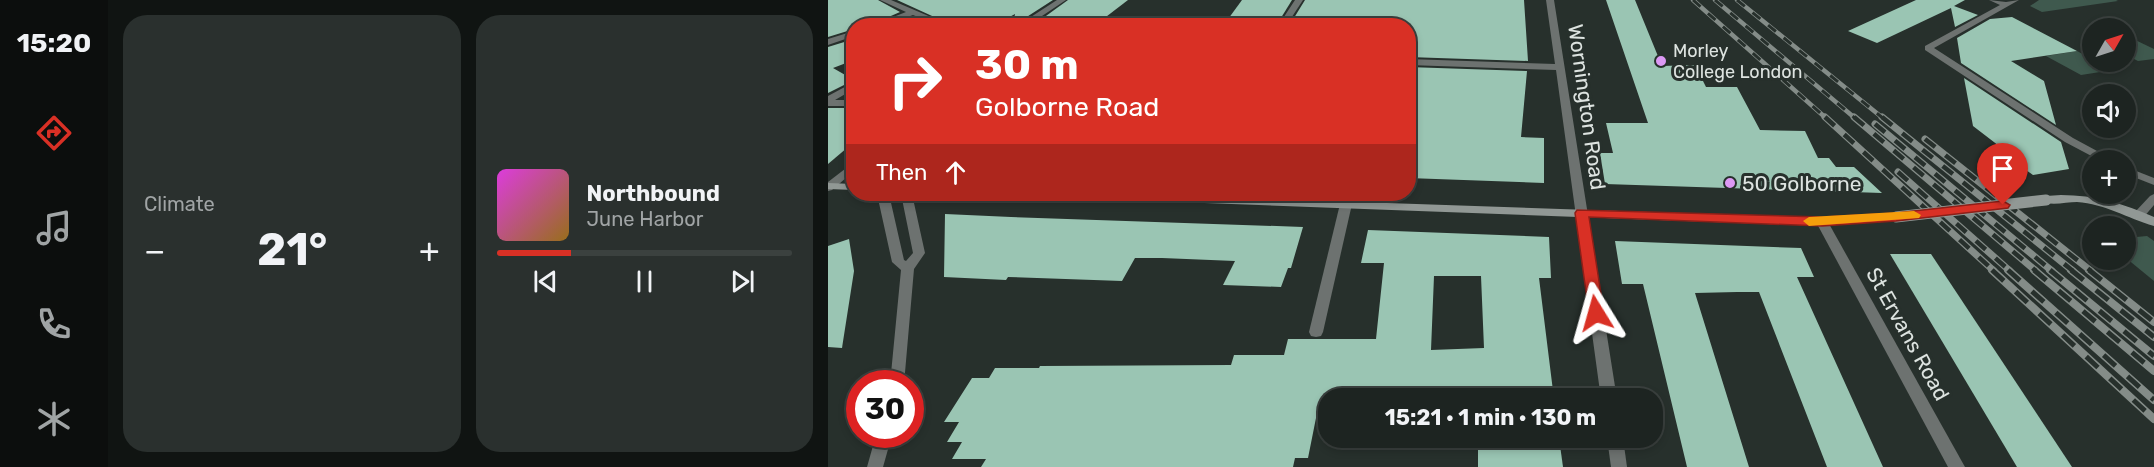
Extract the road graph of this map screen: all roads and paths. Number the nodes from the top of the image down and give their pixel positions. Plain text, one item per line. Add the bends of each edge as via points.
1 (884, 0) edge
2 (1062, 0) edge
3 (1299, 0) edge
4 (1550, 0) edge
5 (1993, 0) edge
6 (2011, 2) edge
7 (913, 12) junction
8 (896, 18) edge
9 (928, 18) edge
10 (1034, 18) edge
11 (1287, 18) edge
12 (846, 36) edge
13 (828, 42) edge
14 (1416, 62) edge
15 (1560, 67) junction
16 (846, 90) edge
17 (828, 101) edge
18 (846, 102) edge
19 (2088, 150) edge
20 (846, 172) edge
21 (2136, 174) edge
22 (2154, 182) edge
23 (829, 186) edge
24 (846, 187) edge
25 (2154, 198) edge
26 (885, 201) edge
27 (908, 201) edge
28 (1255, 201) edge
29 (1346, 204) junction
30 (1581, 213) junction
31 (2139, 214) junction
32 (1822, 222) junction
33 (2154, 222) edge
34 (908, 268) junction
35 (1316, 332) dead end
36 (898, 370) edge
37 (1607, 388) edge
38 (880, 448) edge
39 (1616, 448) edge
40 (874, 467) edge
41 (1619, 467) edge
42 (1957, 467) edge

1 - 7 street
2 - 10 street
3 - 11 street
4 - 15 street, Wornington Road
5 - 6 street
6 - 19 street via 1928,48
7 - 8 street
7 - 9 street
12 - 13 street
14 - 15 street
15 - 30 street, Wornington Road
16 - 17 street
17 - 18 street
20 - 23 street
21 - 22 street
23 - 24 street
25 - 31 street
26 - 34 street via 898,262
27 - 34 street via 919,253
28 - 29 street
29 - 30 street
29 - 35 street
30 - 32 street
30 - 37 street, Wornington Road
31 - 32 street, bridge via 2074,197
31 - 33 street
32 - 42 street, St Ervans Road
34 - 36 street
38 - 40 street
39 - 41 street

